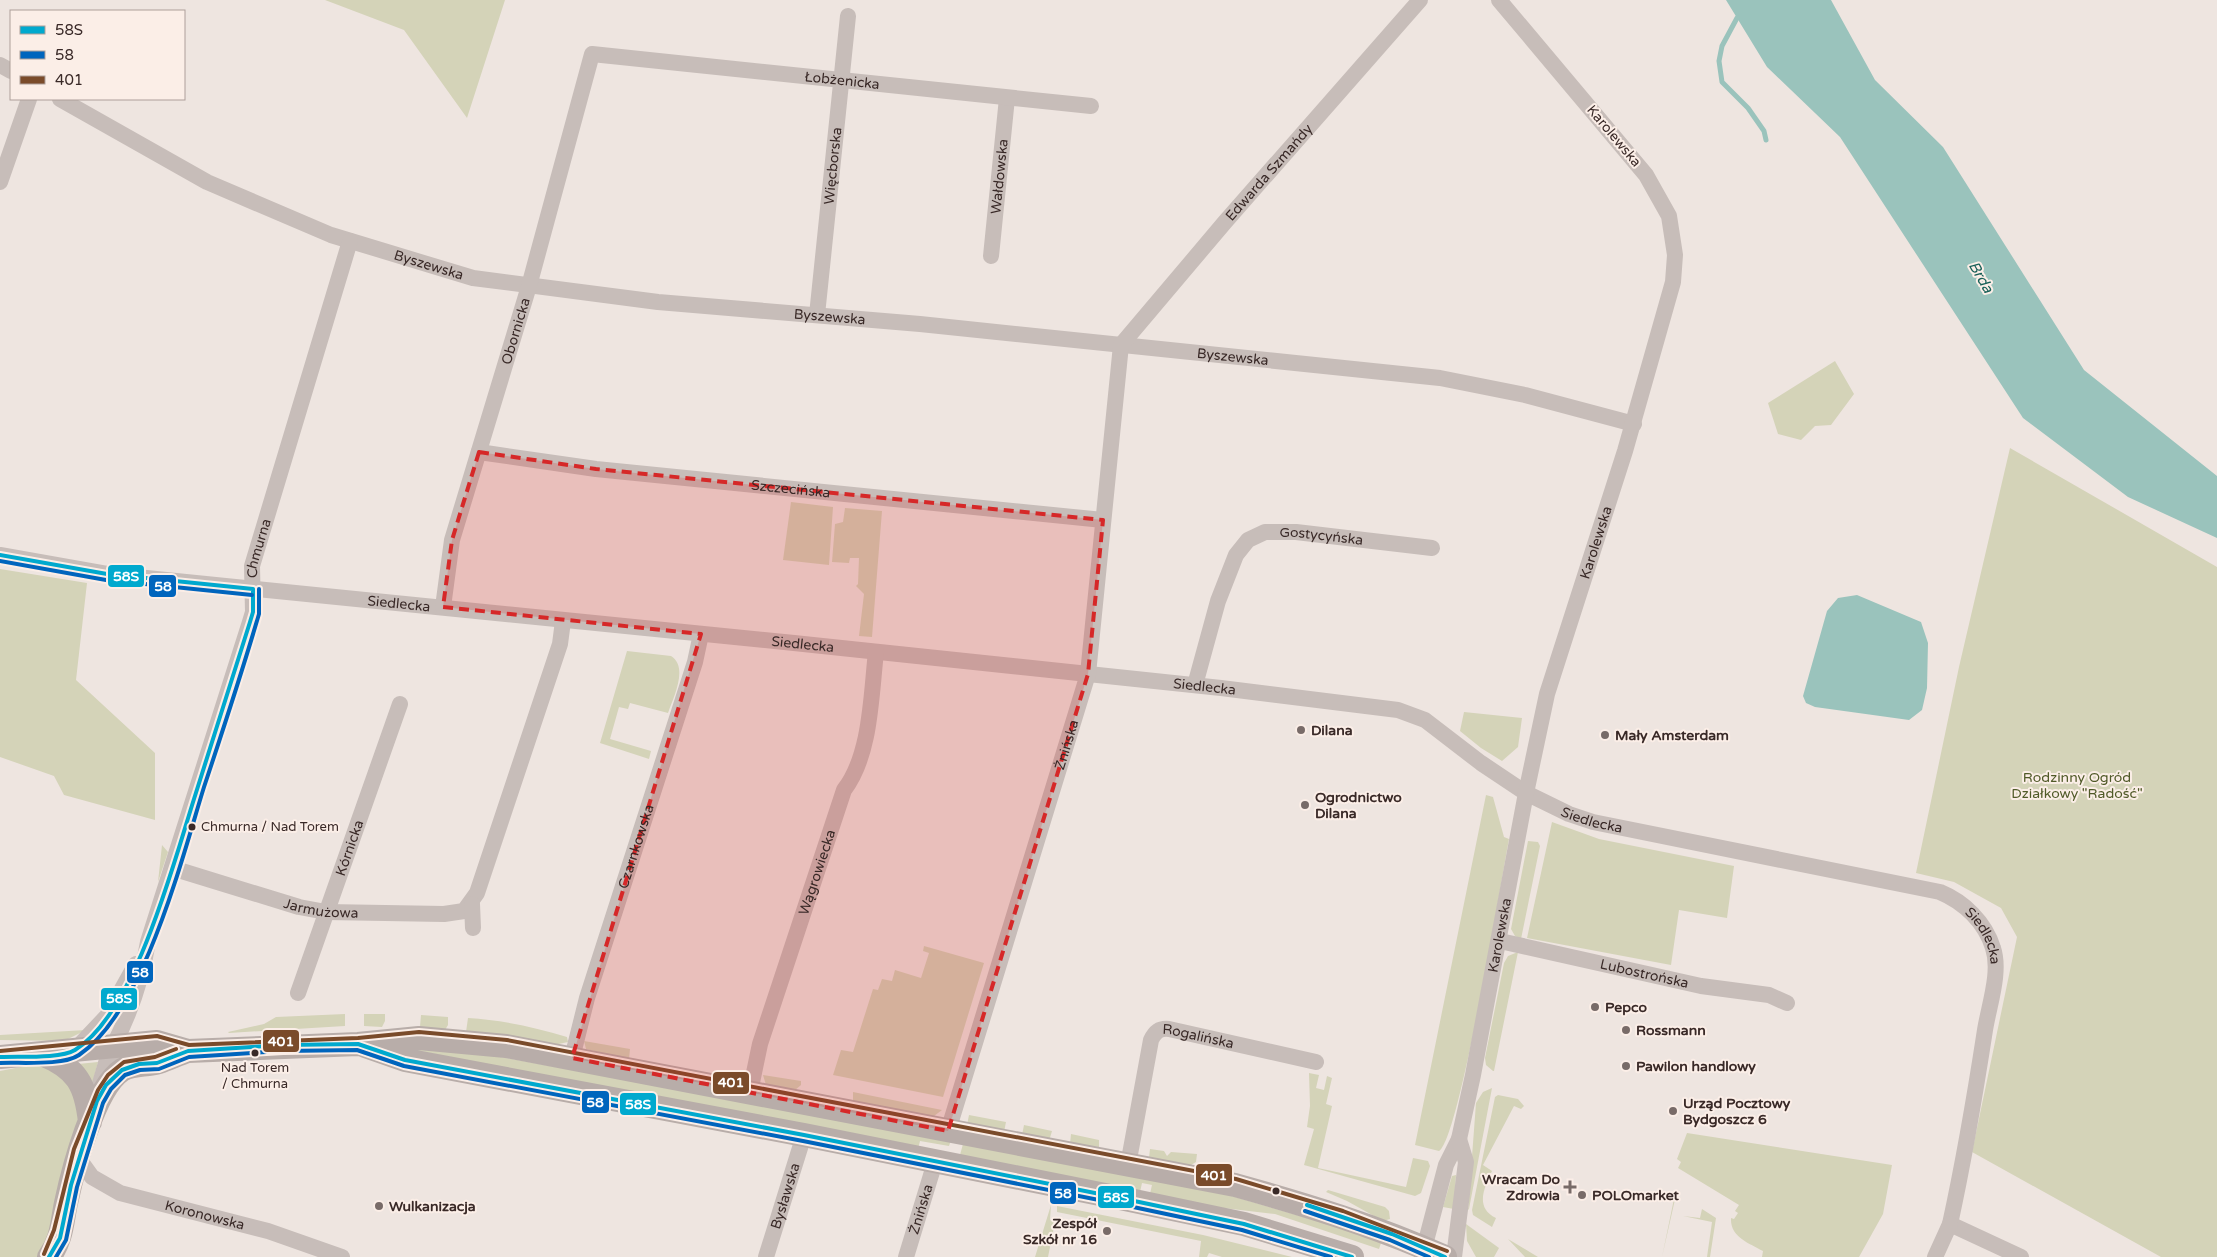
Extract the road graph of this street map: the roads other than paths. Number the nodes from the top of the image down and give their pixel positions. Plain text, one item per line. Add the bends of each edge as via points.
1 (1420, 0) edge
2 (1499, 0) edge
3 (848, 16) dead end
4 (592, 54) joint
5 (840, 80) junction
6 (1008, 98) junction
7 (29, 100) edge
8 (62, 100) edge
9 (1091, 106) dead end
10 (0, 182) edge
11 (350, 241) junction
12 (991, 256) dead end
13 (529, 286) junction
14 (817, 315) junction
15 (1121, 345) junction
16 (1634, 424) junction
17 (479, 452) junction
18 (1103, 520) junction
19 (1432, 548) dead end
20 (0, 555) edge
21 (253, 589) junction
22 (443, 607) junction
23 (564, 621) junction
24 (701, 634) junction
25 (876, 652) junction
26 (1088, 674) junction
27 (1195, 685) junction
28 (400, 704) dead end
29 (1526, 793) junction
30 (172, 868) junction
31 (472, 904) junction
32 (326, 912) junction
33 (473, 928) dead end
34 (1500, 941) junction
35 (148, 942) junction
36 (298, 993) dead end
37 (1787, 1003) dead end
38 (358, 1044) junction
39 (113, 1046) junction
40 (74, 1051) junction
41 (188, 1051) junction
42 (42, 1054) junction
43 (0, 1057) edge
44 (572, 1058) junction
45 (1316, 1062) dead end
46 (750, 1092) junction
47 (97, 1101) junction
48 (90, 1124) junction
49 (948, 1131) junction
50 (804, 1135) junction
51 (1459, 1138) junction
52 (79, 1159) junction
53 (936, 1162) junction
54 (1128, 1165) junction
55 (1950, 1224) junction
56 (56, 1251) edge
57 (1430, 1254) edge
58 (342, 1257) edge
59 (766, 1257) edge
60 (906, 1257) edge
61 (1352, 1257) edge
62 (1454, 1257) edge
63 (1935, 1257) edge
64 (2021, 1257) edge

1 - 15 street, Edwarda Szmańdy via 1224,222
2 - 16 street, Karolewska via 1646,175 1668,216 1675,255 1674,282
3 - 5 street, Więcborska
4 - 5 street, Łobżenicka
4 - 13 street, Obornicka
5 - 6 street, Łobżenicka
5 - 14 street, Więcborska
6 - 9 street, Łobżenicka
6 - 12 street, Wałdowska
7 - 10 street
8 - 11 street, Byszewska via 207,182
11 - 13 street, Byszewska via 473,278
11 - 21 street, Chmurna via 252,566
13 - 14 street, Byszewska via 658,302
13 - 17 street, Obornicka
14 - 15 street, Byszewska
15 - 16 street, Byszewska via 1440,378 1525,395
15 - 18 street, Żnińska
16 - 29 street, Karolewska via 1547,694
17 - 18 street, Szczecińska via 596,469
17 - 22 street, Obornicka via 452,540
18 - 26 street, Żnińska
19 - 27 street, Gostycyńska via 1296,532 1265,532 1248,540 1236,555 1218,601
20 - 21 street, Siedlecka via 107,574
21 - 22 street, Siedlecka
21 - 30 street, Chmurna via 253,612
22 - 23 street, Siedlecka
23 - 24 street, Siedlecka
23 - 31 street via 560,644
24 - 25 street, Siedlecka
24 - 44 street, Czarnkowska via 696,662 587,998
25 - 26 street, Siedlecka
25 - 46 street, Wągrowiecka via 868,725 855,776 844,790 760,1044
26 - 27 street, Siedlecka
26 - 49 street, Żnińska
27 - 29 street, Siedlecka via 1398,710 1425,720
28 - 32 street, Kórnicka
29 - 34 street, Karolewska
29 - 55 street, Siedlecka via 1569,814 1600,824 1918,887 1951,897 1971,912 1993,947 1996,960
30 - 32 street, Jarmużowa via 299,907
30 - 35 street, Chmurna
31 - 32 street, Jarmużowa via 464,911 444,914
31 - 33 street
32 - 36 street, Kórnicka
34 - 37 street, Lubostrońska via 1701,986 1769,996
34 - 51 street, Karolewska
35 - 39 street, Chmurna via 128,1015
35 - 40 street, Chmurna via 107,1016
38 - 41 main road
38 - 44 main road via 419,1038 506,1046
38 - 50 main road via 405,1060
39 - 40 main road
39 - 41 main road via 157,1042
39 - 47 street, Chmurna
40 - 42 main road
41 - 47 main road via 157,1063 139,1064 122,1070 106,1085
42 - 43 main road
42 - 48 main road via 57,1060 76,1075 86,1099
44 - 46 main road
45 - 54 street, Rogalińska via 1169,1029 1155,1032 1150,1040
46 - 49 main road
47 - 48 main road
48 - 52 main road
49 - 54 main road
50 - 53 main road
50 - 59 street, Bysławska
51 - 57 street, Karolewska via 1446,1165
51 - 62 street, Karolewska via 1466,1162
52 - 56 main road
52 - 58 street, Koronowska via 92,1177 129,1196 225,1218
53 - 60 street, Żnińska
53 - 61 main road via 1244,1224
54 - 57 main road via 1235,1185 1297,1202 1378,1229
55 - 63 street, Siedlecka
55 - 64 street

